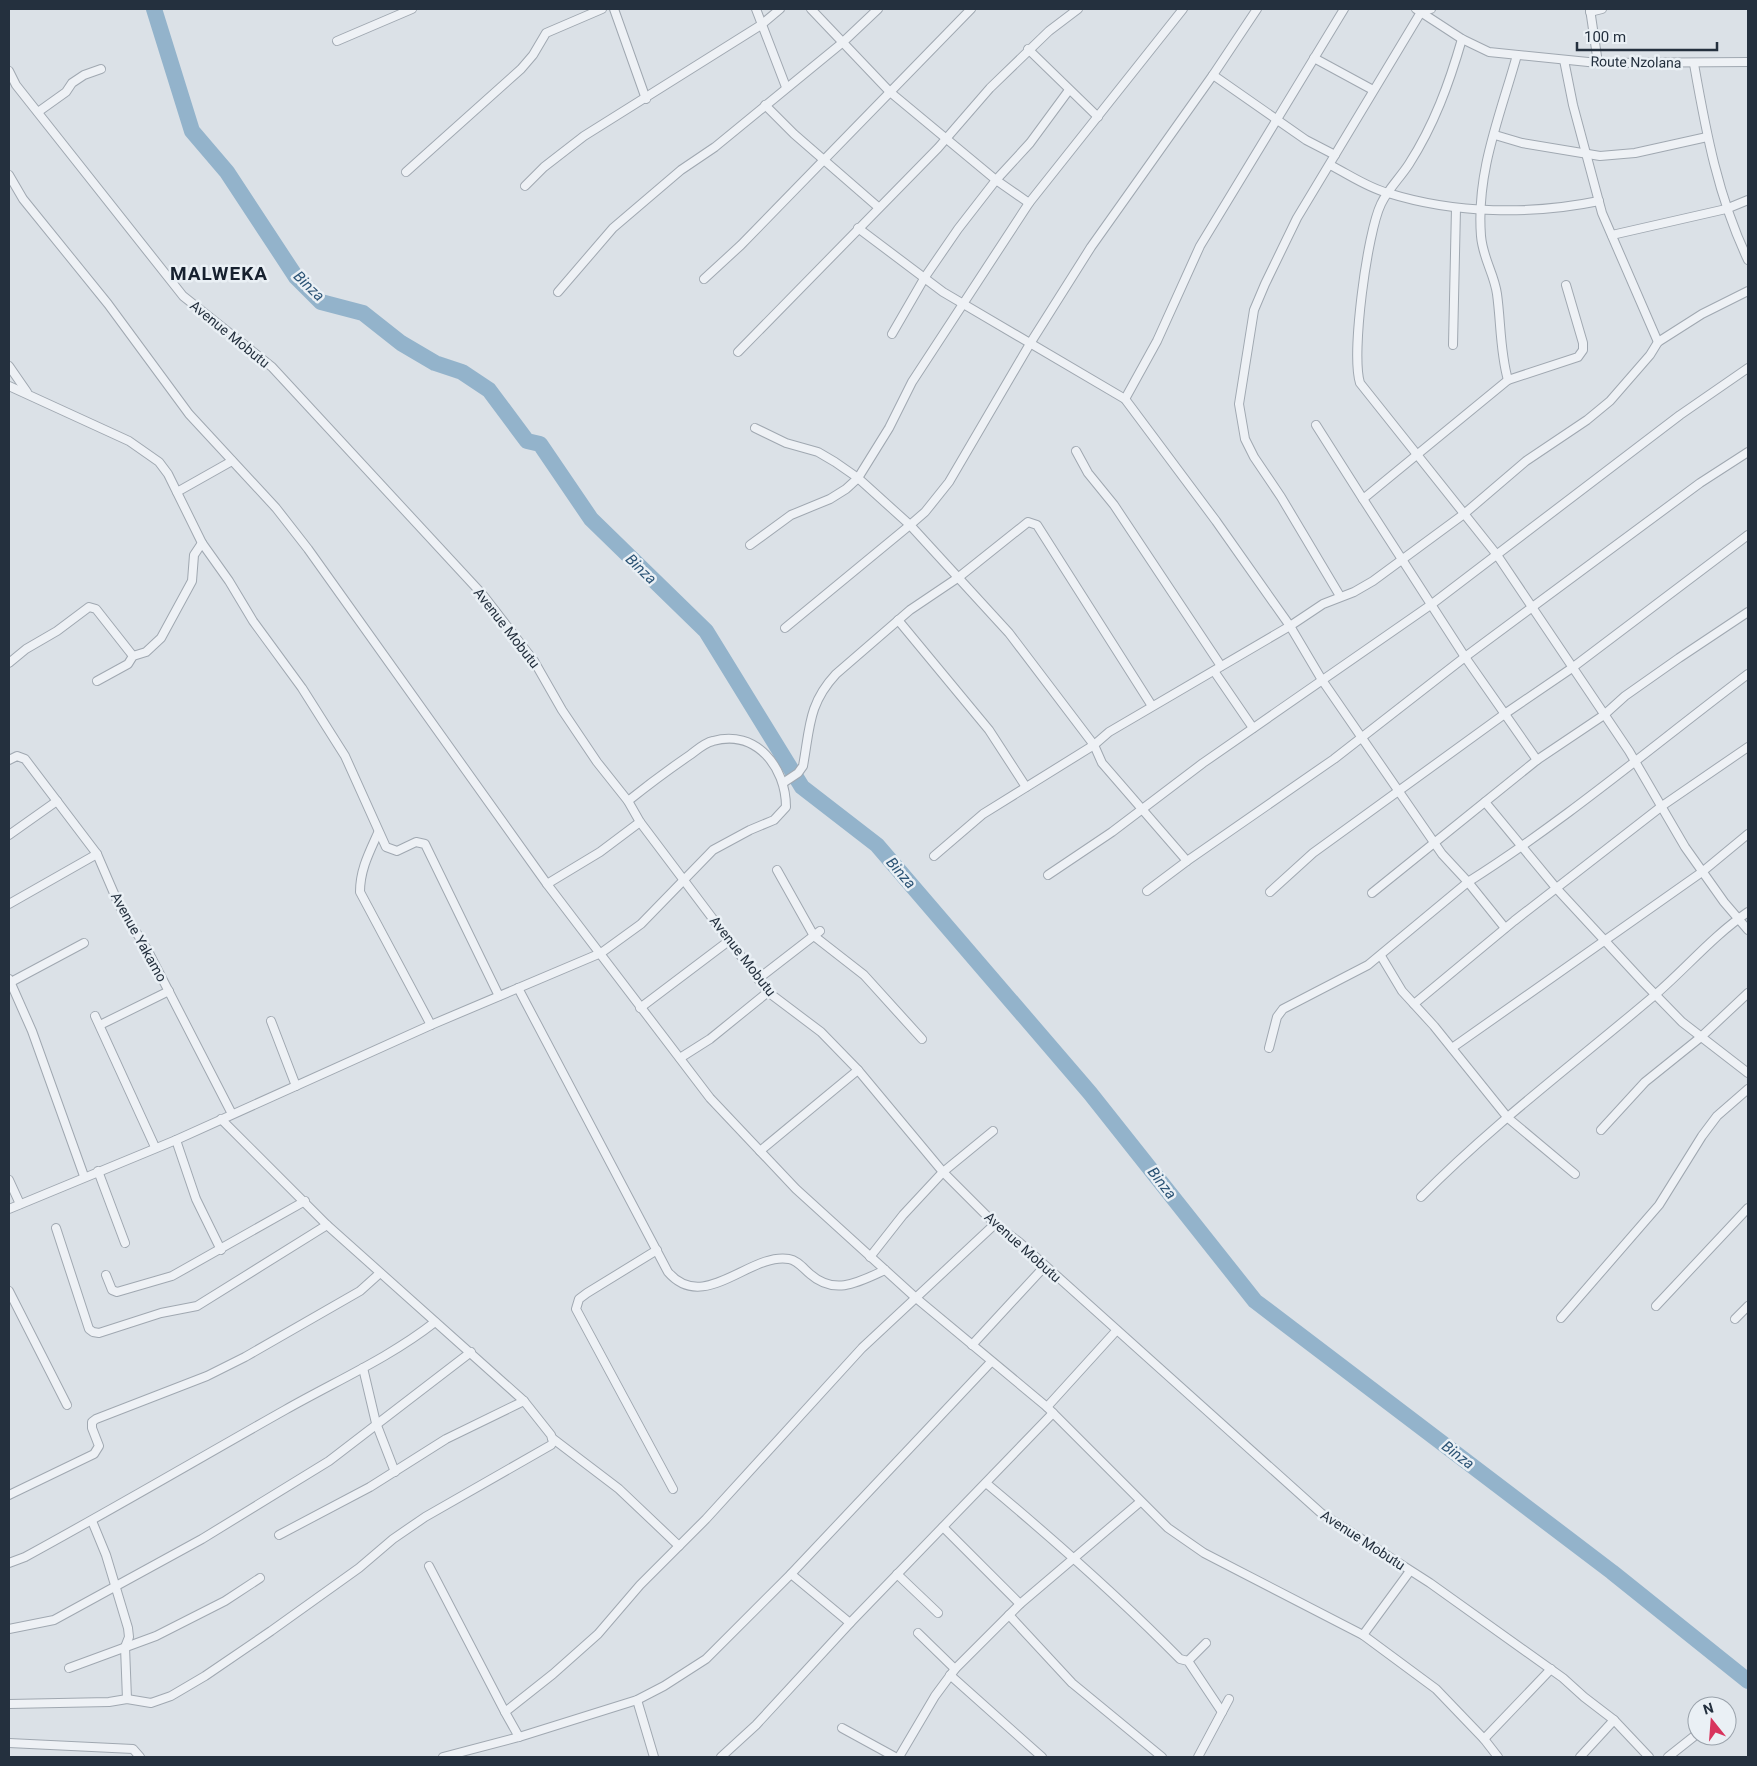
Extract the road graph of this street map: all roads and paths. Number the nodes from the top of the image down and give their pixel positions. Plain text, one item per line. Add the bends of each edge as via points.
1 (412, 9) edge
2 (602, 9) edge
3 (614, 9) edge
4 (756, 9) edge
5 (780, 9) edge
6 (811, 9) edge
7 (878, 9) edge
8 (971, 9) edge
9 (1078, 9) edge
10 (1183, 9) edge
11 (1257, 9) edge
12 (1344, 9) edge
13 (1431, 9) edge
14 (1602, 9) edge
15 (1419, 10) edge
16 (1590, 10) edge
17 (762, 25) junction
18 (1462, 39) junction
19 (338, 41) dead end
20 (842, 43) junction
21 (1028, 50) junction
22 (1517, 55) junction
23 (1314, 58) junction
24 (1564, 60) junction
25 (1748, 62) edge
26 (1598, 63) junction
27 (1694, 64) junction
28 (101, 69) dead end
29 (9, 71) edge
30 (1214, 75) junction
31 (16, 85) junction
32 (786, 88) junction
33 (1070, 90) junction
34 (1373, 90) junction
35 (9, 91) edge
36 (890, 92) junction
37 (646, 99) junction
38 (765, 105) junction
39 (38, 112) junction
40 (1098, 117) junction
41 (1277, 120) junction
42 (1494, 135) junction
43 (1707, 137) junction
44 (945, 139) junction
45 (1588, 154) junction
46 (1336, 155) junction
47 (824, 160) junction
48 (1330, 165) junction
49 (406, 172) dead end
50 (9, 175) edge
51 (996, 180) junction
52 (525, 186) dead end
53 (1387, 193) junction
54 (1748, 200) edge
55 (1599, 201) junction
56 (1029, 203) junction
57 (878, 207) junction
58 (1456, 208) junction
59 (1480, 209) junction
60 (1726, 209) junction
61 (858, 228) junction
62 (1612, 235) junction
63 (1748, 260) edge
64 (925, 277) junction
65 (704, 279) dead end
66 (1566, 285) dead end
67 (1748, 291) edge
68 (558, 292) dead end
69 (962, 303) junction
70 (892, 334) dead end
71 (1031, 342) junction
72 (1658, 342) junction
73 (1453, 345) dead end
74 (738, 352) dead end
75 (9, 366) edge
76 (1748, 368) edge
77 (1508, 380) junction
78 (9, 386) edge
79 (27, 392) junction
80 (1125, 399) junction
81 (1316, 425) dead end
82 (754, 428) dead end
83 (1076, 451) dead end
84 (1748, 452) edge
85 (1418, 453) junction
86 (232, 461) junction
87 (858, 478) junction
88 (177, 492) junction
89 (1363, 499) junction
90 (1464, 514) junction
91 (910, 525) junction
92 (1748, 535) edge
93 (202, 543) junction
94 (750, 545) dead end
95 (1497, 555) junction
96 (1403, 560) junction
97 (959, 577) junction
98 (1340, 596) junction
99 (1432, 604) junction
100 (1532, 607) junction
101 (1748, 612) edge
102 (898, 620) junction
103 (1290, 626) junction
104 (784, 628) dead end
105 (133, 656) junction
106 (1465, 656) junction
107 (9, 663) edge
108 (1221, 666) junction
109 (1572, 668) junction
110 (1214, 671) junction
111 (1748, 674) edge
112 (1322, 680) junction
113 (97, 681) dead end
114 (1152, 706) junction
115 (1506, 713) junction
116 (1604, 715) junction
117 (1253, 728) junction
118 (1361, 739) junction
119 (1094, 745) junction
120 (1748, 747) edge
121 (9, 760) edge
122 (1537, 760) junction
123 (1635, 762) junction
124 (785, 782) junction
125 (1026, 787) junction
126 (1399, 792) junction
127 (57, 801) junction
128 (628, 801) junction
129 (1485, 802) junction
130 (1662, 806) junction
131 (1144, 809) junction
132 (640, 822) junction
133 (378, 834) junction
134 (1748, 834) edge
135 (9, 835) edge
136 (1435, 842) junction
137 (1522, 847) junction
138 (97, 854) junction
139 (934, 856) dead end
140 (1187, 861) junction
141 (777, 870) dead end
142 (1702, 872) junction
143 (1048, 875) dead end
144 (684, 879) junction
145 (1468, 882) junction
146 (548, 884) junction
147 (1557, 889) junction
148 (1148, 892) dead end
149 (1270, 892) dead end
150 (1372, 893) dead end
151 (9, 904) edge
152 (1748, 912) edge
153 (1739, 918) junction
154 (1505, 928) junction
155 (1748, 930) edge
156 (817, 933) junction
157 (730, 940) junction
158 (1606, 941) junction
159 (84, 943) dead end
160 (602, 953) junction
161 (1381, 956) junction
162 (758, 979) junction
163 (10, 981) edge
164 (518, 988) junction
165 (169, 991) junction
166 (768, 992) junction
167 (1748, 993) edge
168 (1656, 994) junction
169 (499, 996) junction
170 (1414, 1004) junction
171 (640, 1008) junction
172 (95, 1016) dead end
173 (271, 1021) dead end
174 (431, 1025) junction
175 (100, 1026) junction
176 (1701, 1037) junction
177 (922, 1039) dead end
178 (1269, 1048) dead end
179 (1452, 1048) junction
180 (680, 1058) junction
181 (858, 1070) junction
182 (1748, 1073) edge
183 (296, 1086) junction
184 (1748, 1089) edge
185 (232, 1114) junction
186 (1508, 1118) junction
187 (221, 1119) junction
188 (1601, 1130) dead end
189 (993, 1131) dead end
190 (176, 1140) junction
191 (155, 1147) junction
192 (760, 1152) junction
193 (98, 1171) junction
194 (944, 1172) junction
195 (1575, 1174) dead end
196 (84, 1176) junction
197 (9, 1180) edge
198 (1421, 1197) dead end
199 (305, 1201) junction
200 (20, 1204) junction
201 (1748, 1208) edge
202 (9, 1209) edge
203 (995, 1224) junction
204 (327, 1225) junction
205 (56, 1228) dead end
206 (125, 1243) dead end
207 (221, 1250) junction
208 (657, 1250) junction
209 (870, 1257) junction
210 (1045, 1266) junction
211 (884, 1270) junction
212 (380, 1273) junction
213 (106, 1275) dead end
214 (9, 1291) edge
215 (916, 1298) junction
216 (1656, 1306) dead end
217 (1748, 1306) edge
218 (1561, 1318) dead end
219 (1735, 1319) dead end
220 (435, 1322) junction
221 (1116, 1330) junction
222 (972, 1345) junction
223 (470, 1352) junction
224 (991, 1362) junction
225 (363, 1368) junction
226 (524, 1401) junction
227 (67, 1405) dead end
228 (1047, 1406) junction
229 (1053, 1413) junction
230 (376, 1423) junction
231 (552, 1438) junction
232 (395, 1472) junction
233 (986, 1483) junction
234 (673, 1489) dead end
235 (9, 1495) edge
236 (1140, 1502) junction
237 (92, 1521) junction
238 (943, 1526) junction
239 (279, 1535) dead end
240 (679, 1546) junction
241 (1074, 1557) junction
242 (9, 1563) edge
243 (429, 1566) dead end
244 (1410, 1571) junction
245 (791, 1574) junction
246 (897, 1574) junction
247 (260, 1578) dead end
248 (116, 1585) junction
249 (1020, 1604) junction
250 (938, 1613) dead end
251 (1010, 1615) junction
252 (850, 1624) junction
253 (9, 1628) edge
254 (918, 1633) dead end
255 (1363, 1635) junction
256 (1206, 1643) dead end
257 (125, 1647) junction
258 (1188, 1660) junction
259 (69, 1668) dead end
260 (1550, 1669) junction
261 (953, 1672) junction
262 (127, 1699) junction
263 (1229, 1699) dead end
264 (637, 1700) junction
265 (9, 1704) edge
266 (505, 1712) junction
267 (1222, 1712) junction
268 (1614, 1720) junction
269 (842, 1728) dead end
270 (520, 1737) junction
271 (1484, 1738) junction
272 (1687, 1742) edge
273 (9, 1743) edge
274 (140, 1757) edge
275 (443, 1757) edge
276 (654, 1757) edge
277 (721, 1757) edge
278 (895, 1757) edge
279 (899, 1757) edge
280 (1042, 1757) edge
281 (1162, 1757) edge
282 (1198, 1757) edge
283 (1498, 1757) edge
284 (1580, 1757) edge
285 (1649, 1757) edge
286 (1668, 1757) edge

1 - 19 street
2 - 49 street via 546,33 521,69
3 - 37 street
4 - 17 street
5 - 17 street
6 - 20 street
7 - 20 street
8 - 36 street
9 - 21 street
10 - 40 street
11 - 30 street
12 - 23 street
13 - 15 street
14 - 16 street
15 - 18 street, Route Nzolana
15 - 34 street
16 - 26 street
17 - 32 street
17 - 37 street
18 - 22 street, Route Nzolana via 1489,52
18 - 53 street via 1438,112
20 - 32 street
20 - 36 street
21 - 33 street
21 - 44 street
22 - 24 street, Route Nzolana
22 - 42 street
23 - 34 street
23 - 41 street
24 - 26 street, Route Nzolana
24 - 45 street
25 - 27 street, Route Nzolana
26 - 27 street, Route Nzolana
27 - 43 street
28 - 39 street via 72,83 66,92
29 - 31 street, Avenue Mobutu
30 - 41 street
30 - 71 street via 1091,247
31 - 35 street
31 - 39 street, Avenue Mobutu
32 - 38 street
33 - 40 street
33 - 51 street via 1030,143
34 - 46 street
36 - 44 street
36 - 47 street
37 - 52 street via 571,145
38 - 47 street
38 - 68 street via 613,228
39 - 128 street, Avenue Mobutu via 183,296 272,367 483,595 534,661 596,762
40 - 56 street
41 - 46 street
41 - 80 street via 1200,246
42 - 45 street
42 - 59 street via 1484,163
43 - 45 street via 1616,156
43 - 60 street
44 - 51 street
44 - 57 street
45 - 55 street
46 - 48 street
47 - 57 street
47 - 65 street
48 - 53 street
48 - 98 street via 1289,234 1254,310 1239,404 1245,439 1254,457
50 - 86 street via 23,199 108,304 189,414
51 - 56 street
51 - 64 street
53 - 58 street
53 - 85 street via 1372,228 1360,312 1358,376 1365,390
54 - 60 street
55 - 59 street via 1544,209
55 - 62 street
56 - 69 street
57 - 61 street
58 - 59 street
58 - 73 street
59 - 77 street via 1483,251 1496,291 1502,358
60 - 62 street
60 - 63 street
61 - 64 street
61 - 74 street
62 - 72 street
64 - 69 street
64 - 70 street
66 - 77 street via 1583,350 1571,361
67 - 72 street via 1702,314
69 - 71 street
69 - 87 street via 912,382 889,428
71 - 80 street
71 - 91 street via 960,465 925,512
72 - 90 street via 1610,401 1526,461
75 - 79 street
76 - 95 street via 1680,415
77 - 85 street
78 - 79 street
79 - 88 street via 129,441 159,462
80 - 103 street
81 - 89 street
82 - 87 street via 786,443 818,452
83 - 108 street
84 - 100 street via 1700,483
85 - 89 street
85 - 90 street
86 - 88 street
86 - 146 street via 276,508 308,549
87 - 91 street
87 - 94 street via 846,490 792,515
88 - 93 street
89 - 96 street
90 - 95 street
90 - 96 street
91 - 97 street
91 - 104 street
92 - 109 street
93 - 105 street via 194,555 192,580 171,623 146,652
93 - 133 street via 341,748 359,783
95 - 99 street
95 - 100 street
96 - 98 street via 1359,590
96 - 99 street
97 - 102 street
97 - 114 street via 1024,524 1035,522
97 - 119 street via 1009,632
98 - 103 street
99 - 106 street
99 - 112 street
100 - 106 street
100 - 109 street
101 - 116 street via 1641,685
102 - 124 street via 836,674 818,697 809,721 803,766
102 - 125 street via 989,730
103 - 108 street
103 - 112 street
105 - 107 street via 93,607
105 - 113 street via 128,664
106 - 115 street
106 - 118 street
108 - 110 street
109 - 115 street
109 - 116 street
110 - 114 street
110 - 117 street
111 - 123 street
112 - 117 street
112 - 118 street
114 - 119 street
115 - 122 street
115 - 126 street
116 - 122 street
116 - 123 street
117 - 131 street
118 - 126 street
118 - 140 street
119 - 125 street
119 - 131 street via 1102,763
120 - 130 street
121 - 127 street, Avenue Yakamo via 17,756 25,759
122 - 129 street
123 - 130 street
123 - 137 street
124 - 128 street via 768,755 747,743 723,739 702,746
124 - 144 street via 785,811 774,820 713,850
125 - 139 street via 983,814
126 - 136 street
126 - 149 street via 1313,853
127 - 135 street
127 - 138 street, Avenue Yakamo
128 - 132 street, Avenue Mobutu
129 - 136 street
129 - 137 street
130 - 142 street
130 - 147 street
131 - 140 street
131 - 143 street
132 - 144 street, Avenue Mobutu
132 - 146 street via 600,852
133 - 169 street via 391,850 416,842 425,844
133 - 174 street via 364,863 360,892
134 - 142 street
136 - 145 street via 1452,867
136 - 150 street
137 - 145 street
137 - 147 street
138 - 151 street
138 - 165 street, Avenue Yakamo via 119,904
140 - 148 street
141 - 156 street
142 - 153 street
142 - 158 street
144 - 157 street, Avenue Mobutu
144 - 160 street via 628,935
145 - 154 street
145 - 161 street
146 - 160 street
147 - 154 street
147 - 158 street
152 - 153 street
153 - 155 street
153 - 168 street
154 - 170 street
156 - 162 street
156 - 177 street via 864,975
157 - 162 street, Avenue Mobutu
157 - 171 street
158 - 168 street
158 - 179 street
159 - 163 street
160 - 164 street
160 - 171 street
161 - 170 street via 1402,991
161 - 178 street via 1351,976 1283,1009 1277,1017
162 - 166 street, Avenue Mobutu
163 - 196 street via 32,1031
164 - 169 street
164 - 208 street
165 - 175 street
165 - 185 street, Avenue Yakamo
166 - 180 street via 710,1039
166 - 181 street, Avenue Mobutu via 821,1032
167 - 176 street
168 - 176 street
168 - 186 street
169 - 174 street
170 - 179 street
171 - 180 street
172 - 175 street
173 - 183 street
174 - 183 street
175 - 191 street
176 - 182 street
176 - 188 street via 1646,1082
179 - 186 street
180 - 192 street via 710,1098
181 - 192 street
181 - 194 street, Avenue Mobutu
183 - 185 street
184 - 218 street via 1717,1116 1659,1206
185 - 187 street
186 - 195 street
186 - 198 street via 1460,1157
187 - 190 street
187 - 199 street
189 - 194 street
190 - 191 street
190 - 207 street via 196,1199
191 - 193 street
192 - 209 street
193 - 196 street
193 - 206 street
194 - 203 street, Avenue Mobutu
194 - 209 street via 903,1215
196 - 200 street
197 - 200 street
199 - 204 street
199 - 207 street
200 - 202 street
201 - 216 street
203 - 210 street, Avenue Mobutu
203 - 215 street
204 - 205 street via 197,1306 160,1313 99,1333 89,1328
204 - 212 street
207 - 213 street via 172,1276 117,1292 112,1290
208 - 211 street via 676,1281 693,1287 715,1283 779,1259 795,1261 816,1280 838,1287 851,1285
208 - 234 street via 587,1293 579,1299 576,1309
209 - 211 street
210 - 221 street, Avenue Mobutu
210 - 222 street
211 - 215 street
212 - 220 street
212 - 235 street via 360,1290 245,1357 207,1376 92,1422 99,1446 94,1454
214 - 227 street
215 - 222 street
215 - 240 street via 849,1362
217 - 219 street
220 - 223 street
220 - 225 street
221 - 228 street
221 - 244 street, Avenue Mobutu via 1321,1514
222 - 224 street
223 - 226 street
223 - 230 street
224 - 228 street
224 - 245 street
225 - 230 street
225 - 237 street via 287,1408
226 - 231 street
226 - 232 street via 446,1439
228 - 229 street
229 - 233 street
229 - 236 street
230 - 232 street
230 - 248 street via 307,1475 202,1540
231 - 240 street via 619,1489
231 - 262 street via 551,1445 409,1528 359,1568 205,1676 159,1701
232 - 239 street
233 - 238 street
233 - 241 street
236 - 241 street
236 - 255 street via 1168,1528 1204,1553
237 - 242 street
237 - 248 street
238 - 246 street
238 - 249 street
240 - 266 street via 593,1639
241 - 249 street
241 - 258 street via 1180,1659
243 - 266 street
244 - 255 street
244 - 260 street, Avenue Mobutu via 1456,1600
245 - 252 street
245 - 264 street via 706,1659
246 - 250 street
246 - 252 street
247 - 257 street via 188,1621
248 - 253 street via 54,1620
248 - 257 street via 129,1633
249 - 251 street
251 - 261 street
251 - 281 street via 1072,1683
252 - 277 street via 756,1725
254 - 261 street
255 - 271 street via 1436,1689
256 - 258 street
257 - 259 street
257 - 262 street
258 - 267 street
260 - 268 street, Avenue Mobutu
260 - 271 street
261 - 279 street
261 - 280 street
262 - 265 street
263 - 267 street
264 - 270 street
264 - 276 street
266 - 270 street
267 - 282 street
268 - 284 street
268 - 285 street, Avenue Mobutu
269 - 278 street
270 - 275 street
271 - 283 street
272 - 286 street
273 - 274 street via 133,1749

